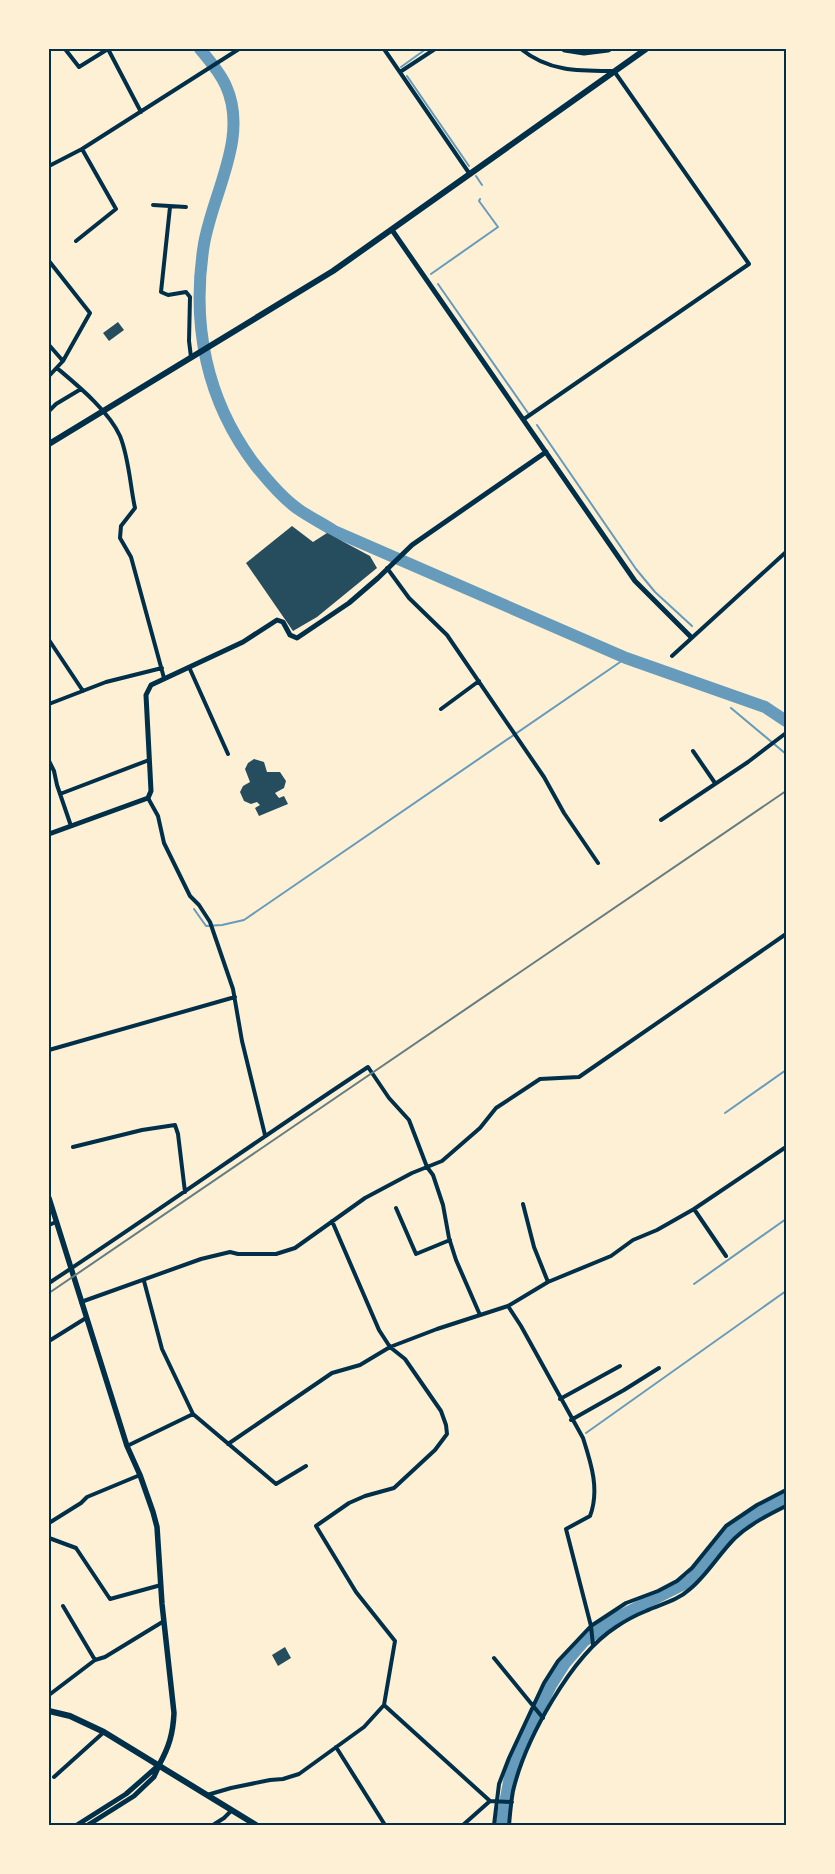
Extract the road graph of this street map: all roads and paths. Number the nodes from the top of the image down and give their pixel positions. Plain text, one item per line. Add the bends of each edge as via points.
1 (65, 49) edge
2 (108, 49) edge
3 (239, 49) edge
4 (384, 49) edge
5 (435, 49) edge
6 (520, 49) edge
7 (565, 49) edge
8 (608, 49) edge
9 (646, 49) edge
10 (614, 71) junction
11 (400, 72) junction
12 (141, 112) junction
13 (82, 149) junction
14 (49, 166) edge
15 (469, 173) junction
16 (153, 205) dead end
17 (170, 207) junction
18 (186, 207) dead end
19 (392, 230) junction
20 (76, 241) dead end
21 (49, 260) edge
22 (53, 266) junction
23 (49, 270) edge
24 (49, 346) edge
25 (194, 355) junction
26 (63, 361) junction
27 (57, 368) junction
28 (49, 376) edge
29 (81, 389) junction
30 (49, 411) edge
31 (102, 411) junction
32 (524, 419) junction
33 (49, 444) edge
34 (546, 452) junction
35 (786, 552) edge
36 (387, 568) junction
37 (691, 637) junction
38 (49, 640) edge
39 (672, 656) dead end
40 (189, 667) junction
41 (162, 668) junction
42 (164, 678) junction
43 (479, 680) junction
44 (83, 691) junction
45 (49, 704) edge
46 (441, 709) dead end
47 (786, 733) edge
48 (693, 751) dead end
49 (228, 754) dead end
50 (149, 760) junction
51 (49, 761) edge
52 (715, 783) junction
53 (60, 794) junction
54 (148, 798) junction
55 (661, 820) dead end
56 (71, 826) junction
57 (49, 834) edge
58 (598, 863) dead end
59 (786, 934) edge
60 (235, 996) junction
61 (49, 1050) edge
62 (266, 1135) junction
63 (73, 1147) dead end
64 (786, 1147) edge
65 (427, 1167) junction
66 (185, 1192) junction
67 (49, 1200) edge
68 (523, 1204) dead end
69 (396, 1208) dead end
70 (694, 1209) junction
71 (332, 1221) junction
72 (56, 1222) junction
73 (49, 1225) edge
74 (450, 1240) junction
75 (726, 1256) dead end
76 (71, 1269) junction
77 (144, 1281) junction
78 (548, 1282) junction
79 (49, 1284) edge
80 (81, 1302) junction
81 (508, 1306) junction
82 (480, 1315) junction
83 (86, 1318) junction
84 (49, 1341) edge
85 (390, 1347) junction
86 (620, 1366) dead end
87 (660, 1368) dead end
88 (560, 1399) junction
89 (192, 1414) junction
90 (571, 1420) junction
91 (228, 1444) junction
92 (127, 1446) junction
93 (306, 1466) dead end
94 (140, 1475) junction
95 (786, 1490) edge
96 (786, 1506) edge
97 (49, 1523) edge
98 (49, 1538) edge
99 (161, 1585) junction
100 (63, 1606) dead end
101 (164, 1621) junction
102 (591, 1626) junction
103 (593, 1645) junction
104 (494, 1658) dead end
105 (95, 1660) junction
106 (49, 1695) edge
107 (384, 1705) junction
108 (534, 1705) junction
109 (49, 1710) edge
110 (543, 1718) junction
111 (104, 1732) junction
112 (336, 1748) junction
113 (159, 1765) junction
114 (54, 1777) dead end
115 (207, 1796) junction
116 (490, 1801) junction
117 (496, 1802) junction
118 (512, 1802) junction
119 (231, 1811) junction
120 (77, 1825) edge
121 (88, 1825) edge
122 (213, 1825) edge
123 (256, 1825) edge
124 (385, 1825) edge
125 (463, 1825) edge
126 (494, 1825) edge
127 (509, 1825) edge

1 - 2 street via 79,67
2 - 12 street
3 - 12 street
4 - 11 street
5 - 11 street
6 - 10 street via 561,69
7 - 8 highway via 589,52
9 - 10 main road
10 - 15 main road
10 - 32 street via 749,264
11 - 15 street
12 - 13 street
13 - 14 street
13 - 20 street via 116,209
15 - 19 main road
16 - 17 street
17 - 18 street
17 - 25 street via 161,292 168,295 186,292 190,297 189,341
19 - 25 main road via 333,271
19 - 32 street
21 - 22 street
22 - 23 street
22 - 26 street via 90,313
24 - 26 street
25 - 31 main road
26 - 27 street
27 - 28 street
27 - 29 street
29 - 30 street
29 - 31 street
31 - 33 main road
31 - 41 street via 112,422 123,445 135,508 122,526 120,538 131,557
32 - 34 street
34 - 36 street via 412,545
34 - 37 street via 636,582
35 - 37 street
36 - 40 street via 349,603 297,638 290,634 283,622 276,620 243,642
36 - 43 street via 409,598 447,635
37 - 39 street
38 - 44 street
40 - 42 street
40 - 49 street
41 - 42 street
41 - 44 street
42 - 50 street via 152,685 146,695
43 - 46 street
43 - 58 street
44 - 45 street
47 - 52 street
48 - 52 street
50 - 53 street
50 - 54 street via 151,791
51 - 53 street
52 - 55 street
53 - 56 street
54 - 56 street
54 - 60 street via 158,816 164,843 190,896 210,922
56 - 57 street
59 - 65 street via 580,1077 540,1079 516,1094 496,1108 456,1151
60 - 61 street
60 - 62 street via 242,1041
62 - 65 street via 368,1067 409,1120
62 - 66 street
63 - 66 street via 175,1125
64 - 70 street
65 - 71 street via 365,1198
65 - 74 street via 443,1205
66 - 76 street
67 - 72 main road
68 - 78 street via 534,1247
69 - 74 street via 416,1254
70 - 75 street
70 - 78 street via 633,1240 611,1256
71 - 77 street via 295,1248 276,1254 230,1252 201,1259
71 - 85 street via 379,1330
72 - 73 street
72 - 76 main road
74 - 82 street
76 - 79 street
76 - 80 main road
77 - 80 street
77 - 89 street via 162,1349
78 - 81 street
80 - 83 main road
81 - 82 street
81 - 88 street
82 - 85 street
83 - 84 street
83 - 92 main road
85 - 91 street via 360,1364 332,1373
85 - 107 street via 405,1359 441,1411 447,1434 435,1450 394,1488 349,1503 316,1526 356,1592 395,1641
86 - 88 street
87 - 90 street
88 - 90 street
89 - 91 street
89 - 92 street
90 - 102 street via 582,1438 595,1488 595,1503 590,1516 566,1529
91 - 93 street via 276,1484
92 - 94 main road
94 - 97 street via 87,1497
94 - 99 main road via 157,1527
95 - 102 street via 726,1526 692,1568 676,1581 626,1603
96 - 103 street via 740,1534 698,1581 678,1598 639,1614
98 - 99 street via 76,1548 110,1599
99 - 101 main road
100 - 105 street
101 - 105 street
101 - 113 main road via 174,1713 169,1747
102 - 103 street
102 - 108 street via 558,1661
103 - 110 street via 568,1674
104 - 108 street
105 - 106 street
107 - 112 street via 364,1727
107 - 116 street
108 - 110 street
108 - 117 street via 509,1758
109 - 111 main road
110 - 118 street via 524,1758
111 - 113 main road
111 - 114 street
112 - 115 street via 299,1774
112 - 124 street
113 - 115 main road
113 - 120 street via 126,1794
113 - 121 street via 154,1777 134,1796
115 - 119 main road
116 - 117 street
116 - 125 street
117 - 118 street
117 - 126 street
118 - 127 street
119 - 122 street
119 - 123 main road

